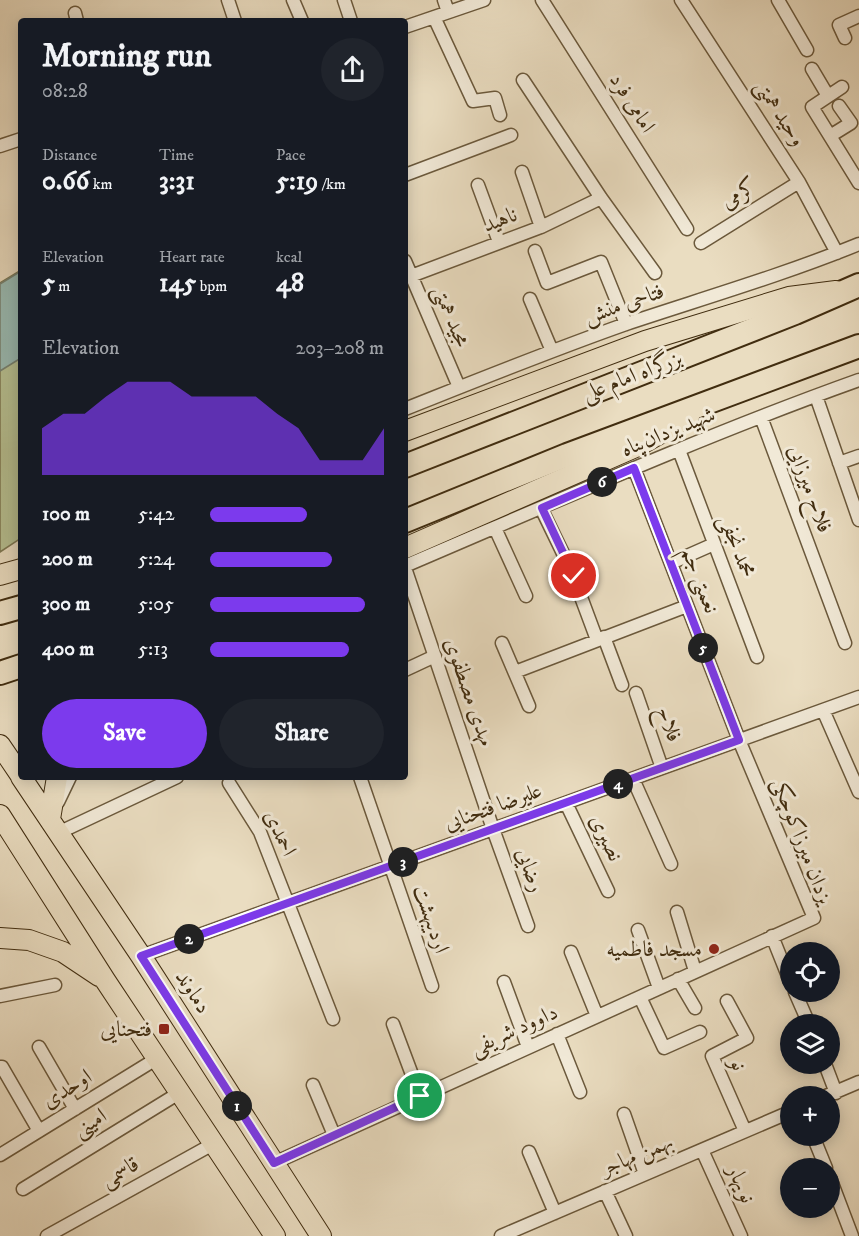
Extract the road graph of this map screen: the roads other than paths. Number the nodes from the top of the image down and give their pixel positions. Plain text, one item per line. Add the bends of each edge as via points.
1 (228, 0) edge
2 (293, 0) edge
3 (344, 0) edge
4 (484, 0) edge
5 (542, 0) edge
6 (681, 0) edge
7 (778, 0) edge
8 (446, 6) edge
9 (859, 16) edge
10 (434, 17) junction
11 (234, 18) edge
12 (301, 18) edge
13 (350, 18) edge
14 (408, 26) edge
15 (845, 38) dead end
16 (807, 50) dead end
17 (812, 69) dead end
18 (524, 80) dead end
19 (842, 87) dead end
20 (828, 96) junction
21 (839, 106) dead end
22 (500, 115) dead end
23 (511, 135) dead end
24 (830, 136) junction
25 (18, 140) edge
26 (0, 146) edge
27 (859, 156) edge
28 (846, 161) junction
29 (522, 172) dead end
30 (408, 174) edge
31 (799, 182) junction
32 (859, 183) edge
33 (478, 186) dead end
34 (601, 198) junction
35 (541, 227) junction
36 (687, 229) dead end
37 (499, 242) junction
38 (700, 243) dead end
39 (859, 244) edge
40 (535, 251) dead end
41 (837, 253) junction
42 (408, 268) edge
43 (655, 273) dead end
44 (411, 276) junction
45 (855, 287) edge
46 (530, 299) dead end
47 (626, 324) junction
48 (859, 346) edge
49 (552, 351) junction
50 (859, 381) edge
51 (459, 387) junction
52 (728, 395) junction
53 (816, 396) junction
54 (408, 408) edge
55 (761, 417) junction
56 (408, 430) edge
57 (679, 450) junction
58 (859, 456) edge
59 (839, 463) junction
60 (408, 465) edge
61 (634, 468) junction
62 (542, 508) junction
63 (408, 520) edge
64 (859, 520) edge
65 (495, 528) junction
66 (714, 544) junction
67 (408, 547) edge
68 (671, 563) junction
69 (408, 566) edge
70 (18, 570) edge
71 (0, 575) edge
72 (408, 576) edge
73 (574, 576) dead end
74 (578, 589) dead end
75 (526, 596) dead end
76 (687, 606) junction
77 (18, 608) edge
78 (0, 613) edge
79 (601, 639) junction
80 (502, 643) dead end
81 (845, 643) dead end
82 (435, 656) junction
83 (757, 657) dead end
84 (18, 667) edge
85 (408, 669) edge
86 (515, 672) junction
87 (0, 673) edge
88 (622, 685) dead end
89 (636, 693) dead end
90 (859, 697) edge
91 (529, 706) dead end
92 (823, 710) junction
93 (739, 740) junction
94 (0, 745) edge
95 (663, 768) junction
96 (18, 772) edge
97 (633, 779) junction
98 (23, 780) edge
99 (57, 780) edge
100 (69, 780) edge
101 (169, 780) edge
102 (361, 780) edge
103 (229, 783) dead end
104 (859, 792) edge
105 (566, 803) junction
106 (0, 815) edge
107 (54, 826) junction
108 (493, 829) junction
109 (671, 864) dead end
110 (391, 866) junction
111 (608, 891) dead end
112 (288, 903) junction
113 (677, 912) dead end
114 (528, 926) dead end
115 (638, 930) dead end
116 (772, 936) junction
117 (0, 938) edge
118 (571, 952) dead end
119 (141, 956) junction
120 (780, 956) edge
121 (695, 971) junction
122 (678, 979) junction
123 (105, 980) junction
124 (504, 982) dead end
125 (55, 985) dead end
126 (432, 986) dead end
127 (659, 988) junction
128 (0, 996) edge
129 (640, 997) junction
130 (727, 1001) dead end
131 (695, 1008) dead end
132 (597, 1016) junction
133 (333, 1019) dead end
134 (393, 1024) dead end
135 (700, 1032) dead end
136 (557, 1034) junction
137 (39, 1047) dead end
138 (528, 1047) junction
139 (156, 1059) junction
140 (0, 1067) edge
141 (859, 1083) edge
142 (313, 1085) dead end
143 (840, 1090) edge
144 (580, 1092) dead end
145 (179, 1093) junction
146 (420, 1096) junction
147 (75, 1109) junction
148 (624, 1114) dead end
149 (780, 1116) edge
150 (39, 1131) junction
151 (745, 1131) junction
152 (334, 1136) junction
153 (213, 1144) junction
154 (702, 1150) junction
155 (529, 1152) dead end
156 (0, 1155) edge
157 (274, 1163) junction
158 (645, 1174) junction
159 (23, 1189) dead end
160 (605, 1191) junction
161 (840, 1204) edge
162 (555, 1213) junction
163 (508, 1235) edge
164 (47, 1236) edge
165 (275, 1236) edge
166 (321, 1236) edge
167 (626, 1236) edge
168 (741, 1236) edge
169 (852, 1236) edge

1 - 11 street
2 - 12 street
3 - 13 street
4 - 8 street
5 - 36 street, امامی فرد
6 - 31 street, وحید همتی
7 - 16 street
8 - 10 street
9 - 15 street via 838,25
10 - 14 street
10 - 22 street via 473,101 495,98
17 - 20 street
18 - 34 street
19 - 20 street
20 - 24 street via 812,107
21 - 24 street via 851,123
23 - 30 street
24 - 28 street
25 - 26 street
27 - 28 street
28 - 32 street
29 - 35 street
31 - 38 street, کرمی
31 - 41 street, وحید همتی
33 - 37 street
34 - 35 street, ناهید
34 - 43 street
35 - 37 street, ناهید
37 - 44 street, ناهید
39 - 41 street, فتاحی منش
40 - 47 street via 548,283 601,262
41 - 47 street, فتاحی منش
42 - 44 street, مجید همتی
44 - 51 street, مجید همتی
45 - 56 main road via 789,297 645,341
45 - 60 highway, بزرگراه امام علی
46 - 49 street
47 - 49 street, فتاحی منش
48 - 52 highway
49 - 51 street, فتاحی منش
50 - 53 street, شهید یزدان‌پناه
51 - 54 street, فتاحی منش
52 - 63 highway
52 - 67 main road via 640,445
53 - 55 street, شهید یزدان‌پناه
53 - 59 street
55 - 57 street, شهید یزدان‌پناه
55 - 81 street, فلاح میرزایی
57 - 61 street, شهید یزدان‌پناه
57 - 66 street, محمد نجفی
58 - 59 street
59 - 64 street
61 - 62 street, شهید یزدان‌پناه
61 - 68 street, نعمتی جم
62 - 65 street, شهید یزدان‌پناه
62 - 73 street
65 - 69 street, شهید یزدان‌پناه
65 - 75 street
66 - 68 street
66 - 83 street, محمد نجفی
68 - 76 street, نعمتی جم
70 - 71 main road
72 - 82 street, مهدی مصطفوی
74 - 79 street
76 - 79 street
76 - 93 street, نعمتی جم
77 - 78 highway
79 - 86 street
79 - 88 street
80 - 86 street
82 - 85 street
82 - 108 street, مهدی مصطفوی
84 - 87 highway
86 - 91 street
89 - 95 street, فلاح
90 - 92 street, علیرضا فتحنایی
92 - 93 street, علیرضا فتحنایی
92 - 104 street
93 - 95 street, علیرضا فتحنایی
93 - 116 street, یزدان میرزاکوچکی via 814,918
94 - 96 main road, دماوند
95 - 97 street, علیرضا فتحنایی
97 - 105 street, علیرضا فتحنایی
97 - 109 street
98 - 107 main road, دماوند
99 - 107 main road
100 - 107 street
101 - 107 street
102 - 110 street, اردیبهشت
103 - 112 street, احمدی via 260,832
105 - 108 street, علیرضا فتحنایی
105 - 111 street, نصیری
106 - 123 main road
107 - 119 main road, دماوند
108 - 110 street, علیرضا فتحنایی
108 - 114 street, رضایی
110 - 112 street, علیرضا فتحنایی
110 - 126 street, اردیبهشت
112 - 119 street, علیرضا فتحنایی
112 - 133 street, احمدی
113 - 121 street
115 - 127 street
116 - 120 street
116 - 121 street, داوود شریفی
117 - 123 main road via 29,940 63,952
118 - 132 street
119 - 157 main road, دماوند
121 - 122 street, داوود شریفی
122 - 127 street, داوود شریفی
122 - 131 street
123 - 139 main road
124 - 138 street
125 - 128 street
127 - 129 street, داوود شریفی
129 - 132 street, داوود شریفی
129 - 135 street via 664,1048
130 - 151 street, نو via 747,1038 712,1056
132 - 136 street, داوود شریفی
134 - 146 street
136 - 138 street, داوود شریفی
136 - 144 street
137 - 147 street
138 - 146 street, داوود شریفی
139 - 145 main road
139 - 147 street, اوحدی
140 - 150 street
141 - 143 street
142 - 152 street
145 - 153 main road
145 - 159 street, امینی
146 - 152 street, داوود شریفی
147 - 150 street, اوحدی
148 - 158 street
149 - 151 street, بهمن مهاجر
150 - 156 street, اوحدی
151 - 154 street, بهمن مهاجر
152 - 157 street, داوود شریفی
153 - 164 street, قاسمی
153 - 165 main road
154 - 158 street, بهمن مهاجر
154 - 168 street, نویهار
155 - 162 street
157 - 166 main road, دماوند
158 - 160 street, بهمن مهاجر
160 - 162 street, بهمن مهاجر
160 - 167 street
161 - 169 street
162 - 163 street, بهمن مهاجر

